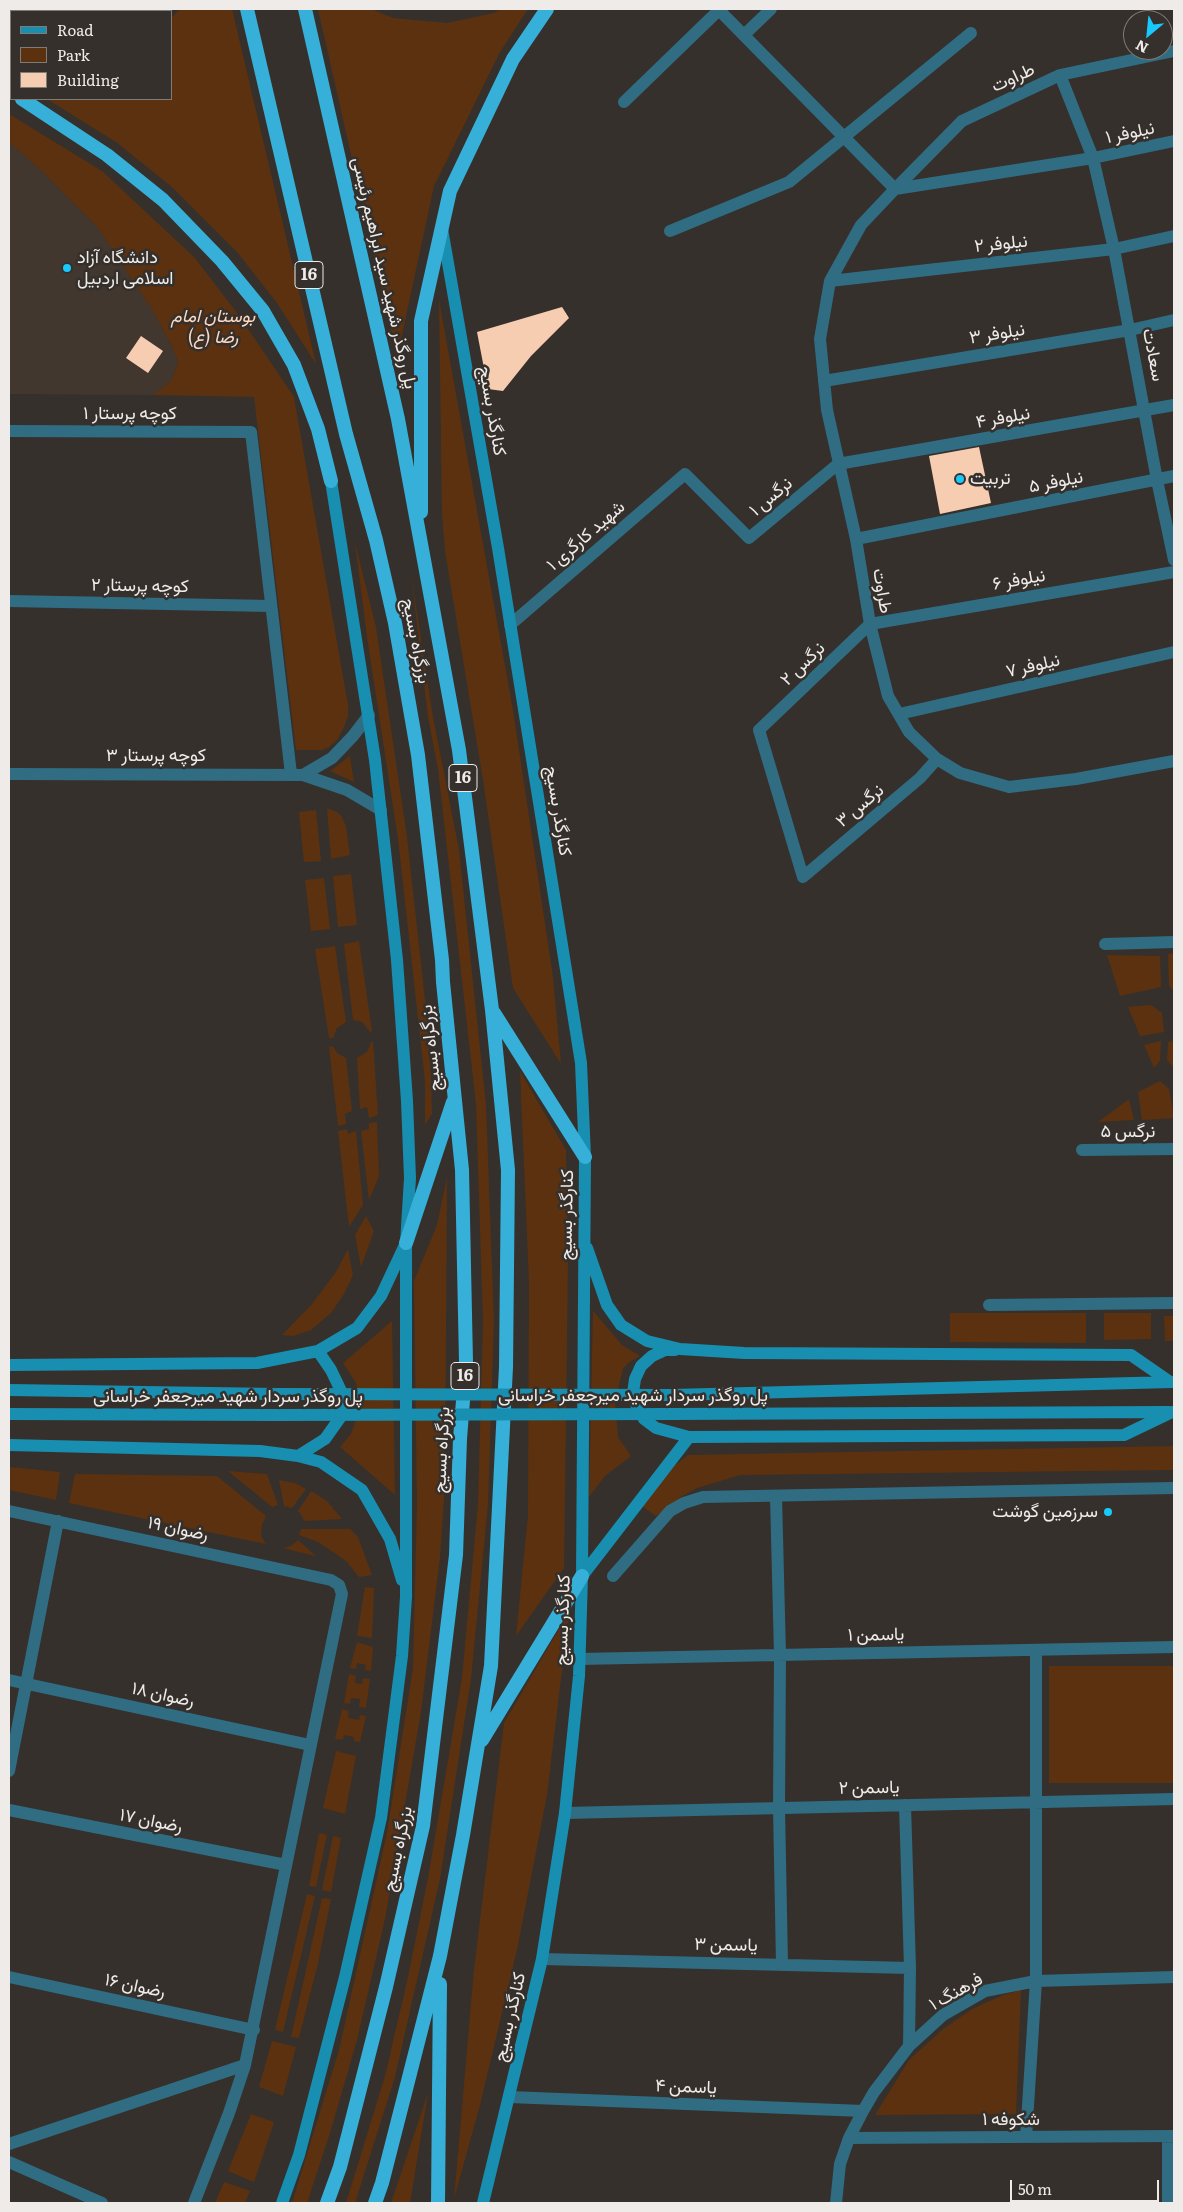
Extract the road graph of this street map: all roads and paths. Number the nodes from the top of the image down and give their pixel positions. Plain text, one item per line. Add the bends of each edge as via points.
1 (247, 9) edge
2 (305, 9) edge
3 (547, 9) edge
4 (771, 9) edge
5 (971, 33) dead end
6 (744, 35) junction
7 (1174, 51) edge
8 (1060, 75) junction
9 (24, 100) edge
10 (624, 102) dead end
11 (844, 137) junction
12 (1174, 141) edge
13 (1094, 158) junction
14 (894, 189) junction
15 (442, 229) junction
16 (670, 231) dead end
17 (1174, 236) edge
18 (1114, 249) junction
19 (830, 281) junction
20 (1174, 320) edge
21 (1130, 330) junction
22 (824, 381) junction
23 (1174, 405) edge
24 (1145, 411) junction
25 (9, 431) edge
26 (838, 464) junction
27 (685, 474) joint
28 (1174, 476) edge
29 (1157, 480) junction
30 (331, 481) joint
31 (856, 539) junction
32 (421, 548) junction
33 (1174, 560) edge
34 (1174, 572) edge
35 (9, 601) edge
36 (271, 606) junction
37 (870, 624) junction
38 (510, 625) junction
39 (1174, 652) edge
40 (898, 714) junction
41 (369, 715) junction
42 (937, 759) junction
43 (1174, 761) edge
44 (9, 774) edge
45 (297, 774) junction
46 (381, 810) junction
47 (803, 877) joint
48 (1174, 942) edge
49 (1105, 944) dead end
50 (492, 1010) junction
51 (455, 1097) junction
52 (1174, 1149) edge
53 (1082, 1150) dead end
54 (585, 1157) junction
55 (584, 1241) junction
56 (406, 1243) junction
57 (1174, 1303) edge
58 (989, 1306) dead end
59 (680, 1349) junction
60 (318, 1351) junction
61 (9, 1365) edge
62 (1172, 1382) edge
63 (9, 1390) edge
64 (1173, 1412) edge
65 (9, 1414) edge
66 (689, 1437) junction
67 (9, 1446) edge
68 (298, 1456) junction
69 (1174, 1488) edge
70 (776, 1496) junction
71 (9, 1510) edge
72 (58, 1521) junction
73 (582, 1576) junction
74 (613, 1576) dead end
75 (406, 1597) junction
76 (1174, 1647) edge
77 (1036, 1650) junction
78 (780, 1655) junction
79 (579, 1658) junction
80 (9, 1680) edge
81 (26, 1684) junction
82 (310, 1745) junction
83 (478, 1746) junction
84 (9, 1771) edge
85 (1174, 1799) edge
86 (1036, 1802) junction
87 (905, 1805) junction
88 (779, 1808) junction
89 (9, 1810) edge
90 (565, 1812) junction
91 (286, 1865) junction
92 (440, 1956) junction
93 (542, 1959) junction
94 (782, 1964) junction
95 (910, 1968) junction
96 (9, 1977) edge
97 (1174, 1977) edge
98 (1036, 1981) junction
99 (254, 2030) junction
100 (909, 2046) junction
101 (245, 2065) junction
102 (509, 2097) junction
103 (863, 2112) junction
104 (1171, 2136) edge
105 (849, 2138) junction
106 (1026, 2138) junction
107 (9, 2144) edge
108 (9, 2162) edge
109 (102, 2203) edge
110 (194, 2203) edge
111 (282, 2203) edge
112 (327, 2203) edge
113 (375, 2203) edge
114 (438, 2203) edge
115 (483, 2203) edge
116 (836, 2203) edge
117 (1168, 2203) edge

1 - 51 highway, بزرگراه بسیج / 16 via 346,434 395,623 418,755
2 - 32 highway, پل روگذر شهید سید ابراهیم رئیسی via 398,419
3 - 15 highway via 509,67 450,192
4 - 6 street
5 - 11 street
6 - 10 street via 719,10
6 - 11 street
7 - 8 street, طراوت
8 - 13 street, سعادت
8 - 14 street, طراوت via 962,122
9 - 30 highway via 107,155 162,200 222,261 263,311 294,365 318,429
11 - 14 street
11 - 16 street via 789,182
12 - 13 street, نیلوفر ۱
13 - 14 street
13 - 18 street, سعادت
14 - 19 street, طراوت via 861,225
15 - 32 highway via 422,321
15 - 38 main road, کنارگذر بسیج
17 - 18 street, نیلوفر ۲
18 - 19 street, نیلوفر ۲
18 - 21 street, سعادت
19 - 22 street, طراوت via 820,339
20 - 21 street, نیلوفر ۳
21 - 22 street, نیلوفر ۳
21 - 24 street, سعادت
22 - 26 street, طراوت
23 - 24 street, نیلوفر ۴
24 - 26 street, نیلوفر ۴
24 - 29 street, سعادت
25 - 36 street, کوچه پرستار ۱ via 251,432
26 - 27 street, نرگس ۱ via 749,538
26 - 31 street, طراوت
27 - 38 street, شهید کارگری ۱
28 - 29 street, نیلوفر ۵
29 - 31 street, نیلوفر ۵
29 - 33 street, سعادت
30 - 41 main road
31 - 37 street, طراوت
32 - 50 highway, بزرگراه بسیج / 16 via 459,750
34 - 37 street, نیلوفر ۶
35 - 36 street, کوچه پرستار ۲
36 - 45 street
37 - 40 street, طراوت via 888,696
37 - 47 street, نرگس ۲ via 759,730
38 - 54 main road, کنارگذر بسیج via 581,1063
39 - 40 street, نیلوفر ۷
40 - 42 street, طراوت via 909,732
41 - 45 street via 332,758
41 - 46 main road
42 - 43 street, طراوت via 960,773 1009,787 1076,779
42 - 47 street, نرگس ۳ via 920,778
44 - 45 street, کوچه پرستار ۳
45 - 46 street via 347,790
46 - 56 main road via 397,960 407,1101 410,1178
48 - 49 street
50 - 54 highway
50 - 83 highway, بزرگراه بسیج / 16 via 508,1170 506,1367 491,1666
51 - 56 highway
51 - 112 highway, بزرگراه بسیج / 16 via 462,1170 466,1362 456,1555 445,1660 423,1826 386,1987 340,2167
52 - 53 street, نرگس ۵
54 - 55 main road, کنارگذر بسیج
55 - 59 main road via 607,1305 621,1324 647,1340
55 - 73 main road, کنارگذر بسیج
56 - 60 main road via 381,1296 356,1328
56 - 75 main road
57 - 58 street
59 - 62 main road via 744,1353 1131,1355
59 - 66 main road via 665,1350 652,1356 635,1379 633,1393 636,1407 644,1419 656,1428
60 - 61 main road via 257,1363
60 - 68 main road via 342,1393 342,1415 325,1439
62 - 63 main road, پل روگذر سردار شهید میرجعفر خراسانی, bridge via 672,1395
64 - 65 main road, پل روگذر سردار شهید میرجعفر خراسانی, bridge
64 - 66 main road via 1124,1435
66 - 73 main road
67 - 68 main road via 260,1451
68 - 75 main road via 321,1462 362,1490 390,1539
69 - 70 street
70 - 74 street via 703,1498 684,1503 670,1510
70 - 78 street
71 - 72 street, رضوان ۱۹
72 - 81 street
72 - 82 street, رضوان ۱۹ via 331,1580 339,1585 342,1594
73 - 79 main road, کنارگذر بسیج
73 - 83 highway
75 - 111 main road via 402,1656 381,1818 299,2155
76 - 77 street, یاسمن ۱
77 - 78 street, یاسمن ۱
77 - 86 street
78 - 79 street, یاسمن ۱
78 - 88 street
79 - 90 main road, کنارگذر بسیج
80 - 81 street, رضوان ۱۸
81 - 82 street, رضوان ۱۸
81 - 84 street
82 - 91 street
83 - 92 highway, بزرگراه بسیج / 16
85 - 86 street, یاسمن ۲
86 - 87 street, یاسمن ۲
86 - 98 street
87 - 88 street, یاسمن ۲
87 - 95 street
88 - 90 street, یاسمن ۲
88 - 94 street
89 - 91 street, رضوان ۱۷
90 - 93 main road, کنارگذر بسیج
91 - 99 street
92 - 113 highway, بزرگراه بسیج / 16
92 - 114 highway
93 - 94 street, یاسمن ۳
93 - 102 main road, کنارگذر بسیج
94 - 95 street, یاسمن ۳
95 - 100 street
96 - 99 street, رضوان ۱۶
97 - 98 street, فرهنگ ۱
98 - 100 street, فرهنگ ۱ via 985,1991 943,2015
98 - 106 street
99 - 101 street
100 - 103 street, فرهنگ ۱
101 - 107 street
101 - 110 street
102 - 103 street, یاسمن ۴
102 - 115 main road, کنارگذر بسیج
103 - 105 street, فرهنگ ۱
104 - 106 street, شکوفه ۱
104 - 117 street
105 - 106 street, شکوفه ۱
105 - 116 street, فرهنگ ۱ via 840,2164
108 - 109 street

